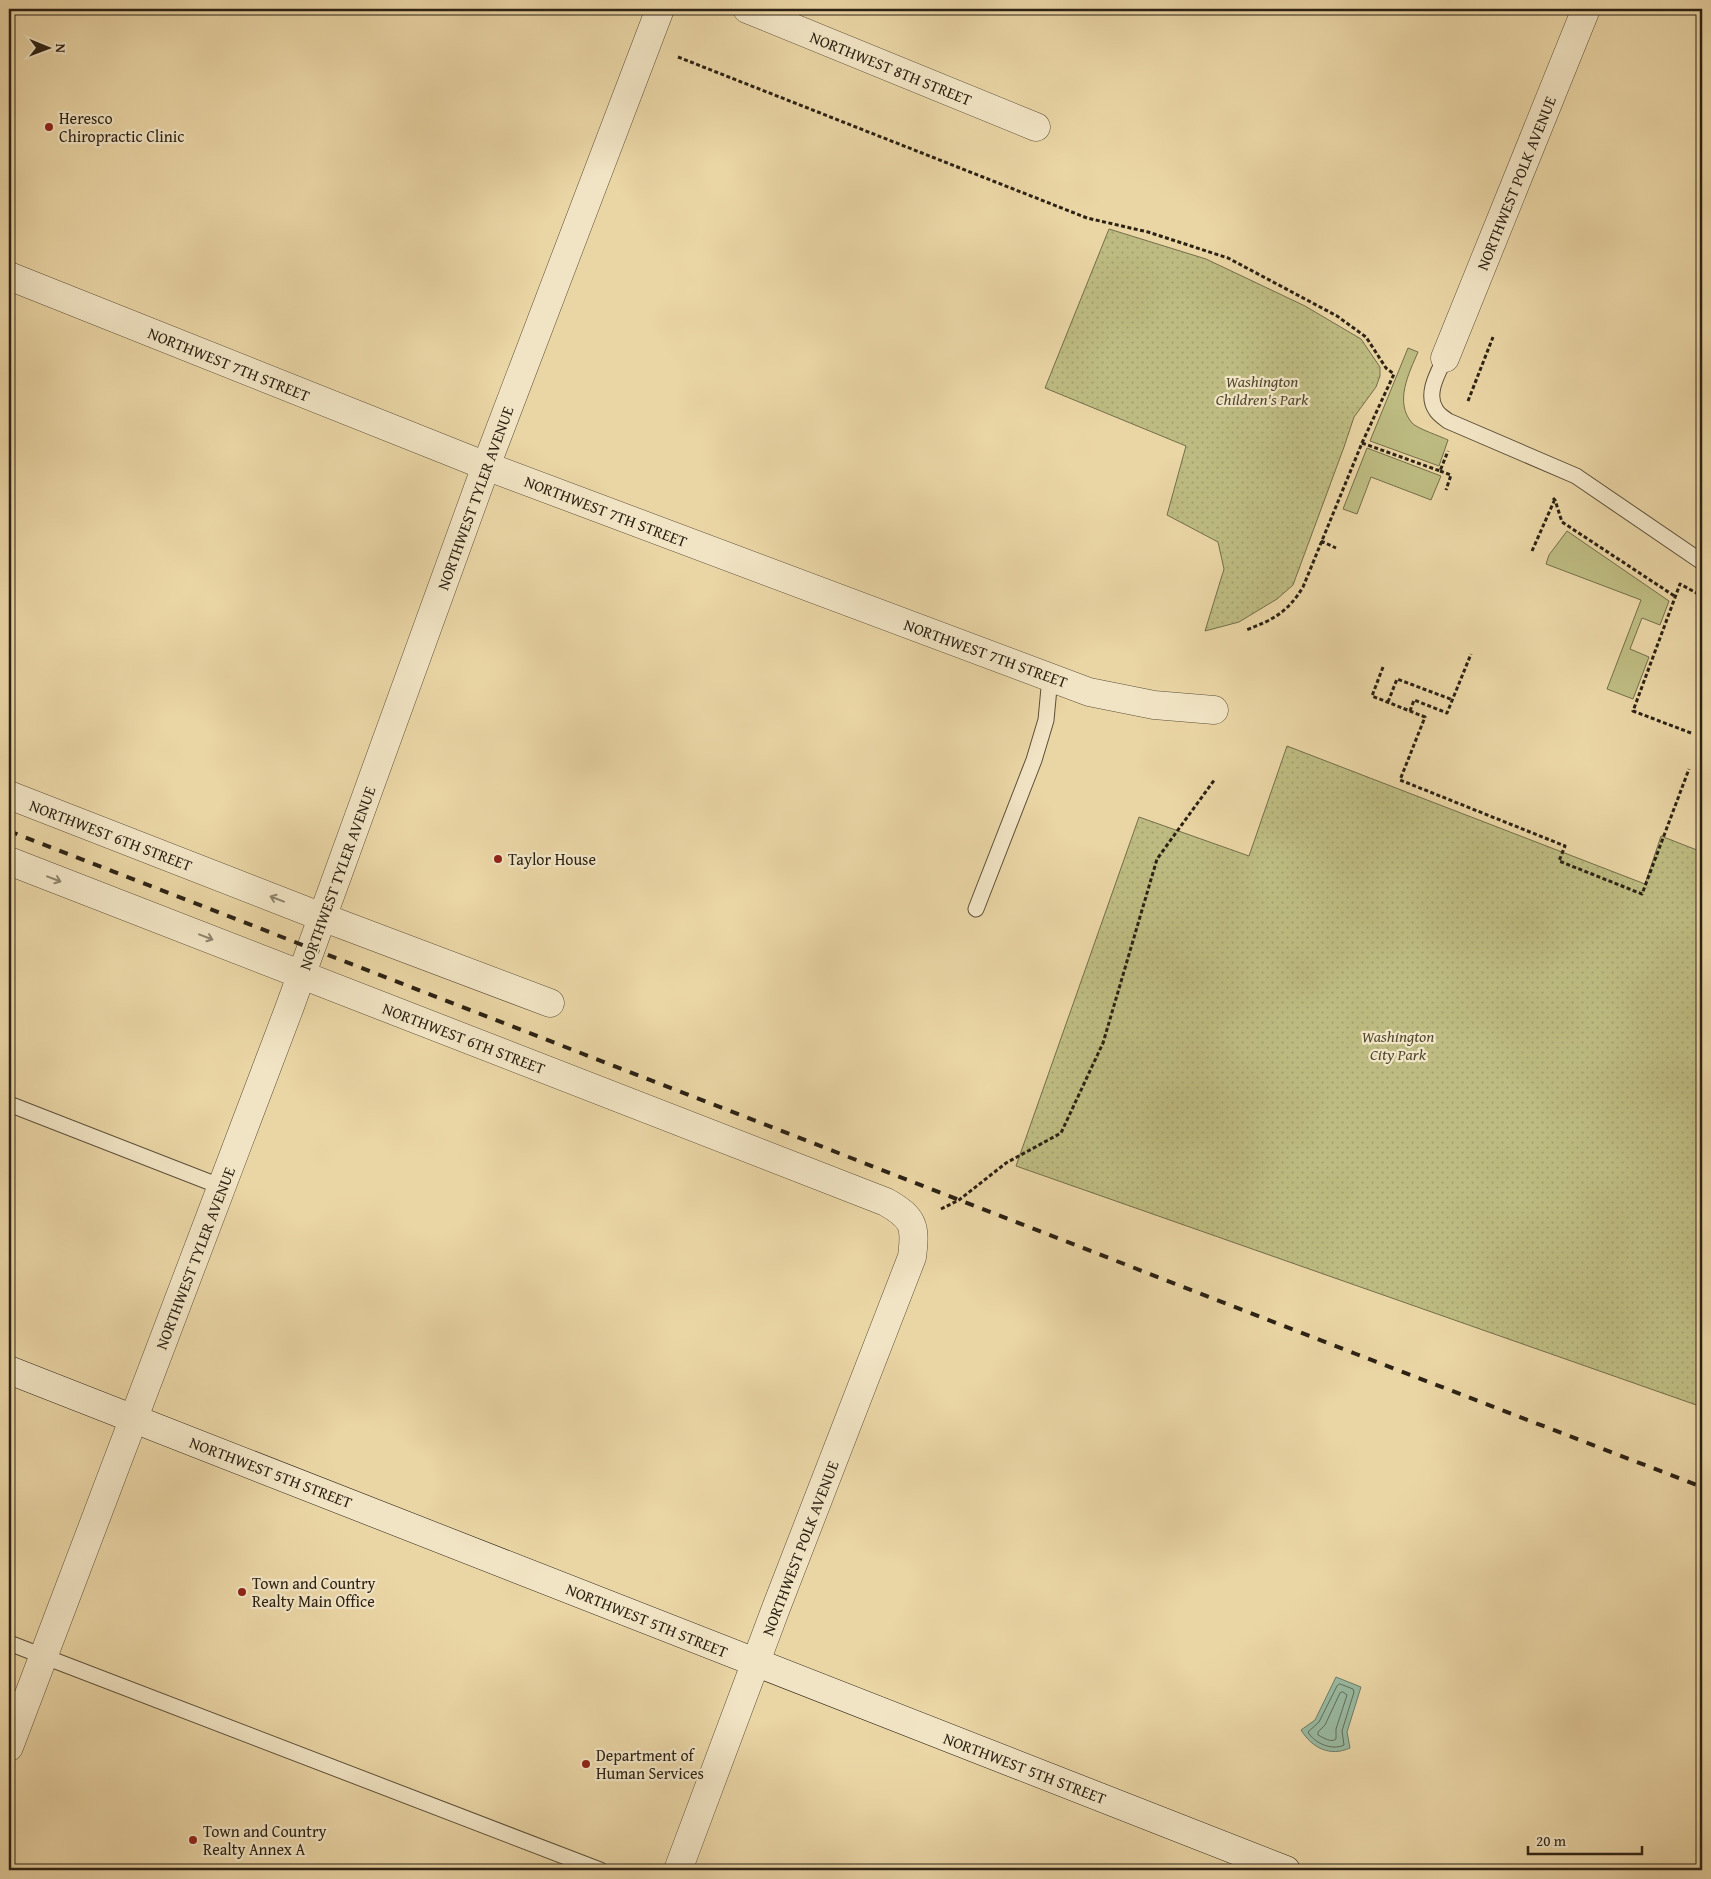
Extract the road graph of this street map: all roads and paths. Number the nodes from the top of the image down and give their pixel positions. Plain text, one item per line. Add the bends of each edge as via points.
1 (660, 9) edge
2 (746, 9) edge
3 (1586, 9) edge
4 (647, 45) junction
5 (1036, 127) dead end
6 (9, 276) edge
7 (1445, 358) joint
8 (1449, 449) dead end
9 (1457, 452) dead end
10 (486, 466) junction
11 (1440, 471) dead end
12 (1568, 473) junction
13 (1446, 490) dead end
14 (1549, 495) dead end
15 (1555, 500) junction
16 (1321, 541) junction
17 (1336, 548) dead end
18 (1532, 551) dead end
19 (1702, 562) edge
20 (1702, 596) edge
21 (1676, 597) junction
22 (1246, 630) dead end
23 (1471, 654) dead end
24 (1383, 667) dead end
25 (1050, 677) junction
26 (1452, 700) junction
27 (1388, 702) junction
28 (1214, 710) dead end
29 (1410, 711) junction
30 (1692, 733) dead end
31 (1689, 769) dead end
32 (1215, 780) dead end
33 (9, 795) edge
34 (9, 861) edge
35 (976, 910) dead end
36 (322, 917) junction
37 (301, 974) junction
38 (550, 1003) dead end
39 (9, 1104) edge
40 (222, 1187) junction
41 (912, 1224) junction
42 (9, 1370) edge
43 (134, 1418) junction
44 (9, 1643) edge
45 (43, 1656) junction
46 (756, 1663) junction
47 (9, 1747) edge
48 (600, 1870) edge
49 (678, 1870) edge
50 (1286, 1870) edge

1 - 4 street, NORTHWEST TYLER AVENUE
2 - 5 street, NORTHWEST 8TH STREET
3 - 7 street, NORTHWEST POLK AVENUE
4 - 10 street, NORTHWEST TYLER AVENUE
4 - 16 path via 1087,218 1148,232 1228,258 1337,316 1366,337 1386,368 1394,374
6 - 10 street, NORTHWEST 7TH STREET
7 - 12 lane via 1431,391 1436,411 1457,426
8 - 9 path
10 - 25 street, NORTHWEST 7TH STREET
10 - 36 street, NORTHWEST TYLER AVENUE
11 - 13 path via 1451,476
12 - 15 path
12 - 19 lane
14 - 15 path
15 - 18 path
15 - 21 path via 1562,522
16 - 17 path
16 - 22 path via 1294,602 1282,614
20 - 21 path via 1680,584
21 - 30 path via 1631,710
23 - 26 path
24 - 27 path via 1372,696
25 - 28 street, NORTHWEST 7TH STREET via 1098,694 1154,705
25 - 35 lane via 1046,720 1034,760
26 - 27 path via 1397,679
26 - 29 path via 1447,713 1414,700
27 - 29 path
29 - 31 path via 1425,717 1400,780 1565,846 1559,861 1642,894
32 - 41 path via 1157,859 1103,1043 1061,1133 1006,1164 959,1200
36 -> 33 street, NORTHWEST 6TH STREET
34 -> 37 street, NORTHWEST 6TH STREET
36 - 37 street, NORTHWEST TYLER AVENUE
36 - 38 street, NORTHWEST 6TH STREET
37 - 40 street, NORTHWEST TYLER AVENUE
37 - 41 street, NORTHWEST 6TH STREET via 886,1202 903,1211
39 - 40 lane
40 - 43 street, NORTHWEST TYLER AVENUE
41 - 46 street, NORTHWEST POLK AVENUE via 912,1257
42 - 43 street, NORTHWEST 5TH STREET
43 - 45 street, NORTHWEST TYLER AVENUE
43 - 46 street, NORTHWEST 5TH STREET
44 - 45 lane
45 - 47 street, NORTHWEST TYLER AVENUE
45 - 48 lane
46 - 49 street, NORTHWEST POLK AVENUE
46 - 50 street, NORTHWEST 5TH STREET

